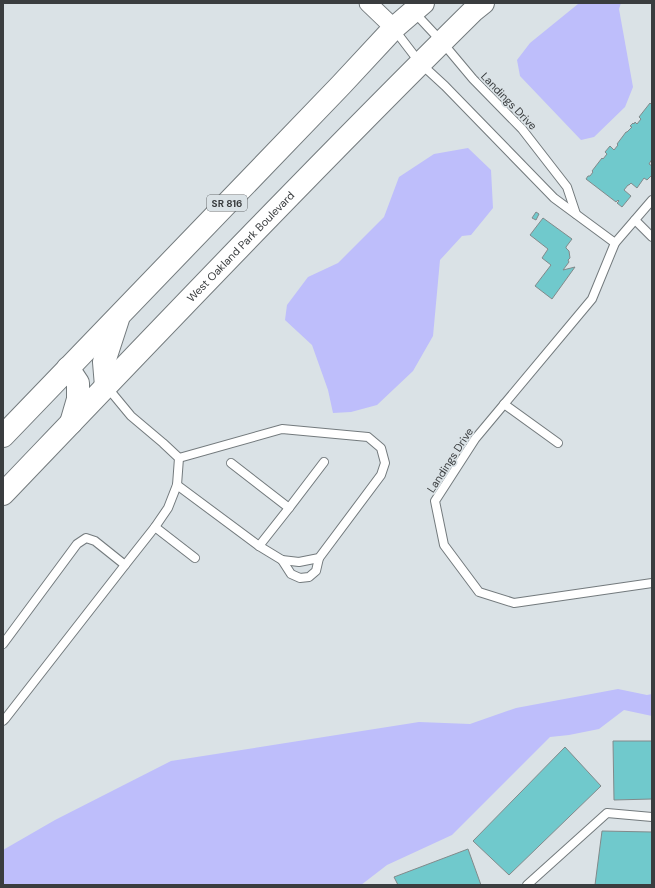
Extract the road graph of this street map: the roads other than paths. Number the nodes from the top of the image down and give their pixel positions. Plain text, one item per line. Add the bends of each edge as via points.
1 (368, 3) edge
2 (483, 3) edge
3 (413, 6) edge
4 (394, 28) junction
5 (442, 42) junction
6 (420, 63) junction
7 (652, 200) edge
8 (576, 214) junction
9 (635, 220) junction
10 (652, 237) edge
11 (615, 243) junction
12 (119, 316) junction
13 (68, 368) junction
14 (106, 386) junction
15 (504, 404) junction
16 (70, 424) junction
17 (3, 436) edge
18 (558, 444) dead end
19 (178, 458) junction
20 (231, 462) dead end
21 (324, 462) dead end
22 (177, 485) junction
23 (3, 494) edge
24 (289, 508) junction
25 (155, 527) junction
26 (259, 546) junction
27 (195, 558) dead end
28 (319, 558) junction
29 (282, 560) junction
30 (124, 565) junction
31 (652, 583) edge
32 (3, 644) edge
33 (3, 721) edge
34 (652, 817) edge
35 (527, 885) edge

1 - 4 street
2 - 5 main road, West Oakland Park Boulevard
3 - 4 main road, SR 816
3 - 5 lane, Landings Drive
4 - 6 lane
4 - 12 main road, SR 816
5 - 6 main road, West Oakland Park Boulevard
5 - 8 lane, Landings Drive via 522,130 567,187
6 - 8 lane via 554,198
6 - 14 main road, West Oakland Park Boulevard
7 - 9 lane, Landings Drive
8 - 11 lane
9 - 10 lane
9 - 11 lane, Landings Drive
11 - 15 lane, Landings Drive via 592,299
12 - 13 main road, SR 816
12 - 14 main road via 104,362
13 - 16 main road via 78,383 78,399
13 - 17 main road, SR 816
14 - 16 main road, West Oakland Park Boulevard
14 - 19 lane via 131,416
15 - 18 lane
15 - 31 lane, Landings Drive via 475,439 436,501 444,545 479,592 514,604
16 - 23 main road, West Oakland Park Boulevard
19 - 22 lane
19 - 28 lane via 282,429 368,437 381,448 385,463 381,475
20 - 24 lane
21 - 24 lane
22 - 25 lane via 168,508
22 - 26 lane
24 - 26 lane
25 - 27 lane
25 - 30 lane
26 - 29 lane
28 - 29 lane via 299,562
28 - 29 lane via 316,571 300,578 291,574
30 - 32 lane via 95,541 86,538 78,544
30 - 33 lane
34 - 35 lane via 607,814

